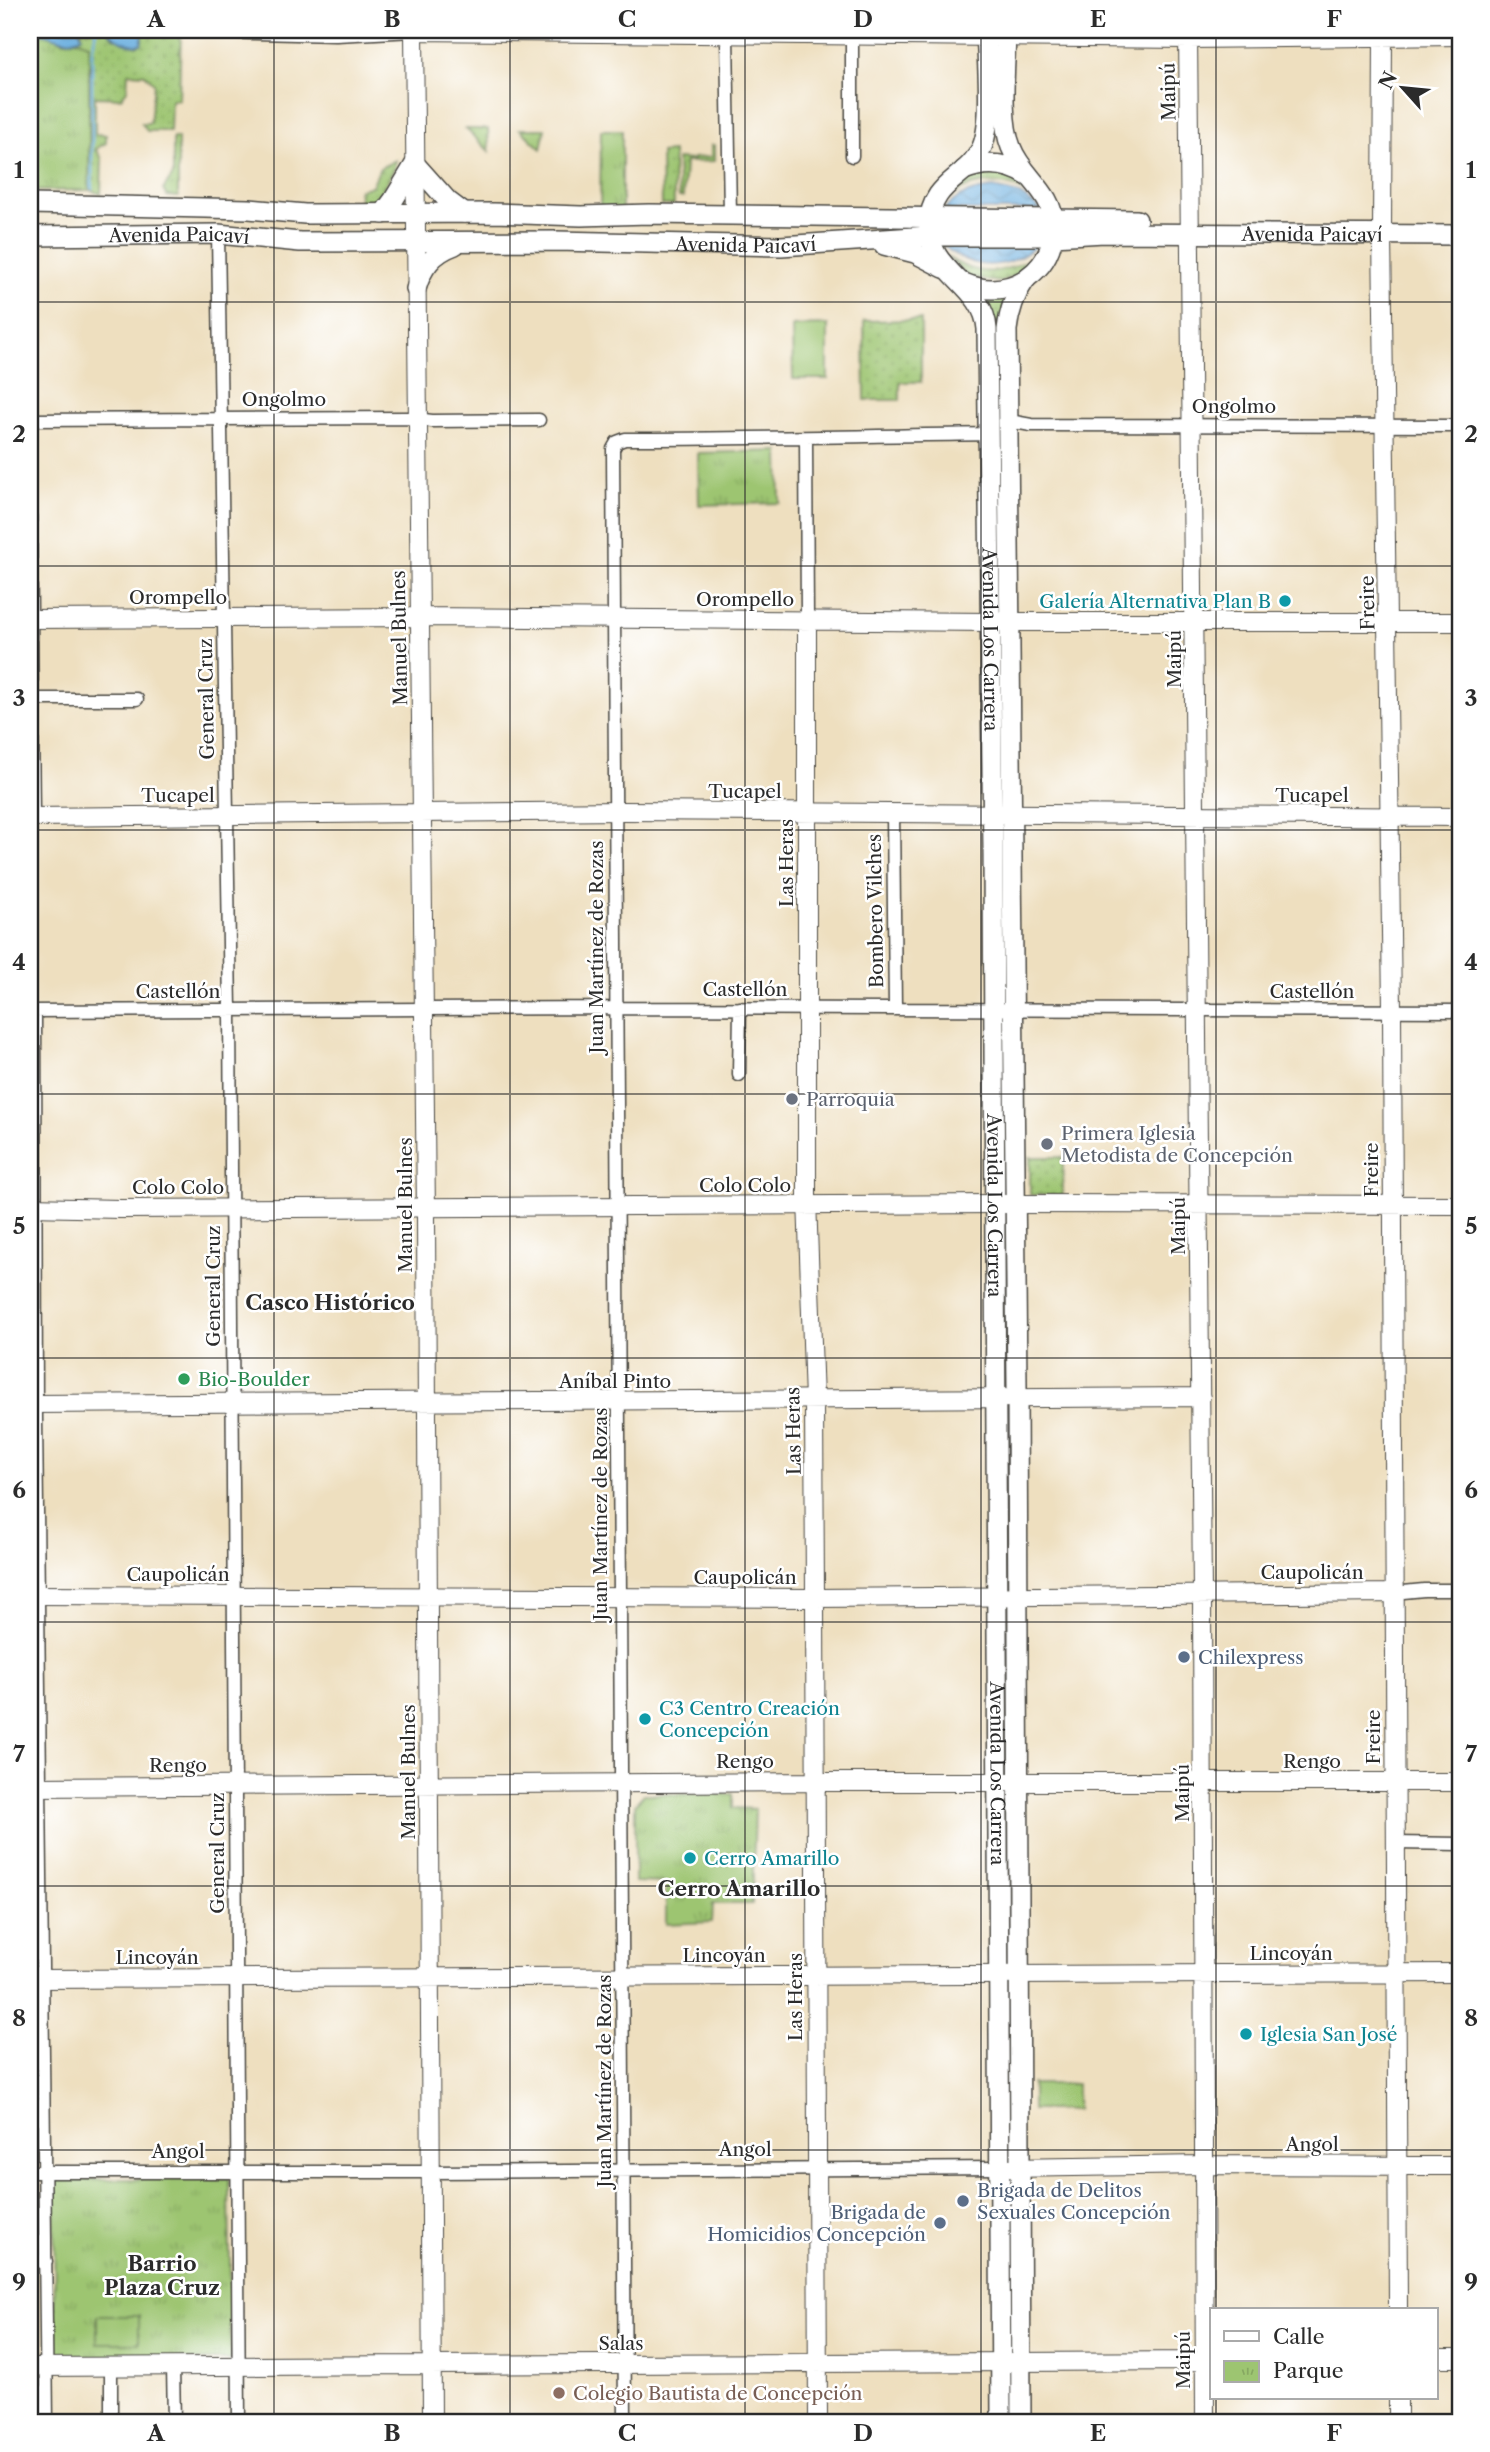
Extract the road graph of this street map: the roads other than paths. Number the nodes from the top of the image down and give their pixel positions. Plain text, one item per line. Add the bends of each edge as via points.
1 (414, 30) edge
2 (218, 32) dead end
3 (609, 32) edge
4 (802, 33) edge
5 (1383, 33) edge
6 (996, 34) edge
7 (1188, 34) edge
8 (727, 35) junction
9 (852, 36) junction
10 (1460, 36) edge
11 (852, 156) dead end
12 (415, 164) junction
13 (960, 173) junction
14 (1029, 177) junction
15 (30, 204) edge
16 (464, 213) junction
17 (383, 214) junction
18 (415, 214) junction
19 (730, 215) junction
20 (1460, 222) edge
21 (929, 227) junction
22 (1053, 227) junction
23 (1191, 227) junction
24 (1382, 228) junction
25 (218, 234) junction
26 (1460, 235) edge
27 (31, 236) edge
28 (416, 243) junction
29 (463, 243) junction
30 (845, 243) junction
31 (954, 276) junction
32 (1026, 279) junction
33 (416, 289) junction
34 (30, 372) edge
35 (221, 419) junction
36 (418, 419) junction
37 (30, 420) edge
38 (539, 420) dead end
39 (1009, 421) junction
40 (1193, 425) junction
41 (1386, 426) junction
42 (1460, 426) edge
43 (988, 434) junction
44 (806, 438) junction
45 (30, 516) edge
46 (420, 617) junction
47 (224, 618) junction
48 (615, 619) junction
49 (30, 620) edge
50 (807, 621) junction
51 (1388, 621) junction
52 (990, 622) junction
53 (1011, 622) junction
54 (1194, 622) junction
55 (1460, 622) edge
56 (32, 699) junction
57 (137, 699) dead end
58 (615, 811) junction
59 (807, 812) junction
60 (893, 812) junction
61 (1002, 813) junction
62 (422, 814) junction
63 (227, 815) junction
64 (1196, 815) junction
65 (1390, 816) junction
66 (31, 817) edge
67 (1460, 817) edge
68 (616, 1008) junction
69 (740, 1008) junction
70 (807, 1008) junction
71 (424, 1009) junction
72 (895, 1009) junction
73 (1003, 1009) junction
74 (1198, 1009) junction
75 (230, 1010) junction
76 (1392, 1010) junction
77 (32, 1011) edge
78 (1460, 1011) edge
79 (739, 1075) dead end
80 (995, 1204) junction
81 (1015, 1204) junction
82 (1199, 1205) junction
83 (1392, 1205) junction
84 (1460, 1205) edge
85 (426, 1206) junction
86 (617, 1206) junction
87 (807, 1206) junction
88 (33, 1207) edge
89 (232, 1208) junction
90 (1200, 1397) junction
91 (997, 1398) junction
92 (1017, 1398) junction
93 (814, 1400) junction
94 (619, 1402) junction
95 (427, 1403) junction
96 (33, 1404) edge
97 (233, 1404) junction
98 (1460, 1590) edge
99 (1393, 1592) junction
100 (1202, 1594) junction
101 (34, 1595) edge
102 (234, 1595) junction
103 (428, 1596) junction
104 (998, 1596) junction
105 (1018, 1596) junction
106 (620, 1597) junction
107 (816, 1598) junction
108 (1394, 1781) junction
109 (816, 1782) junction
110 (998, 1782) junction
111 (1018, 1782) junction
112 (1202, 1782) junction
113 (1460, 1782) edge
114 (621, 1783) junction
115 (429, 1785) junction
116 (236, 1786) junction
117 (35, 1787) edge
118 (1395, 1843) junction
119 (1460, 1844) edge
120 (1396, 1973) junction
121 (1460, 1973) edge
122 (1203, 1974) junction
123 (999, 1975) junction
124 (1019, 1975) junction
125 (816, 1976) junction
126 (430, 1977) junction
127 (623, 1977) junction
128 (237, 1978) junction
129 (36, 1979) edge
130 (1204, 2165) junction
131 (1397, 2165) junction
132 (1460, 2166) edge
133 (1010, 2168) junction
134 (817, 2169) junction
135 (45, 2171) junction
136 (624, 2171) junction
137 (30, 2172) edge
138 (239, 2172) junction
139 (431, 2172) junction
140 (30, 2262) edge
141 (46, 2262) junction
142 (1398, 2308) edge
143 (1438, 2358) edge
144 (1460, 2358) edge
145 (1208, 2361) edge
146 (1010, 2362) junction
147 (818, 2363) junction
148 (625, 2364) junction
149 (432, 2365) junction
150 (173, 2366) junction
151 (238, 2366) junction
152 (38, 2367) edge
153 (111, 2367) junction
154 (1398, 2400) edge
155 (47, 2422) edge
156 (111, 2422) edge
157 (174, 2422) edge
158 (239, 2422) edge
159 (432, 2422) edge
160 (625, 2422) edge
161 (818, 2422) edge
162 (1001, 2422) edge
163 (1021, 2422) edge
164 (1205, 2422) edge
165 (1398, 2422) edge

1 - 2 street via 336,35
1 - 3 street
1 - 12 street, Manuel Bulnes
3 - 8 street
4 - 8 street
4 - 9 street
5 - 7 street
5 - 10 street
5 - 24 street, Freire
6 - 7 street
6 - 9 street
6 - 13 main road via 985,136 972,163
6 - 14 main road via 1007,132 1016,159
7 - 23 street, Maipú
8 - 19 street
9 - 11 street
12 - 16 main road
12 - 17 main road
12 - 18 street, Manuel Bulnes
13 - 14 main road via 995,164
13 - 21 main road via 941,189
14 - 22 main road via 1047,198
15 - 17 main road, Avenida Paicaví
16 - 18 main road, Avenida Paicaví
16 - 19 main road, Avenida Paicaví
17 - 18 main road, Avenida Paicaví
18 - 28 street, Manuel Bulnes
19 - 21 main road, Avenida Paicaví
20 - 24 main road, Avenida Paicaví
21 - 22 main road, Avenida Paicaví
21 - 30 main road, Avenida Paicaví
21 - 31 main road, Avenida Los Carrera via 936,256
22 - 23 main road, Avenida Paicaví via 1104,233
22 - 32 main road, Avenida Los Carrera via 1042,264
23 - 24 main road, Avenida Paicaví
23 - 40 street, Maipú
24 - 26 main road, Avenida Paicaví
24 - 41 street, Freire
25 - 27 main road, Avenida Paicaví
25 - 28 main road, Avenida Paicaví via 300,242
25 - 35 street, General Cruz
27 - 34 street
28 - 29 main road, Avenida Paicaví
28 - 33 street, Manuel Bulnes
29 - 30 main road, Avenida Paicaví
29 - 33 main road via 433,257
30 - 31 main road via 905,249
31 - 32 main road via 992,290
31 - 43 main road, Avenida Los Carrera via 979,302 986,321
32 - 39 main road, Avenida Los Carrera via 1008,323
33 - 36 street, Manuel Bulnes
35 - 36 street, Ongolmo
35 - 37 street, Ongolmo
35 - 47 street, General Cruz
36 - 38 street, Ongolmo
36 - 46 street, Manuel Bulnes
39 - 40 street, Ongolmo via 1031,425
39 - 53 main road, Avenida Los Carrera
40 - 41 street, Ongolmo
40 - 54 street, Maipú
41 - 42 street, Ongolmo
41 - 51 street, Freire
43 - 44 street
43 - 52 main road, Avenida Los Carrera
44 - 48 street, Juan Martínez de Rozas via 619,440 613,449
44 - 50 street, Las Heras
45 - 49 street
46 - 47 street, Orompello
46 - 48 street, Orompello
46 - 62 street, Manuel Bulnes
47 - 49 street, Orompello
47 - 63 street, General Cruz
48 - 50 street, Orompello
48 - 58 street, Juan Martínez de Rozas
49 - 56 street
50 - 52 street, Orompello
50 - 59 street, Las Heras
51 - 54 street, Orompello
51 - 55 street, Orompello
51 - 65 street, Freire
52 - 53 street, Orompello
52 - 61 main road, Avenida Los Carrera
53 - 54 street, Orompello
53 - 61 main road, Avenida Los Carrera
54 - 64 street, Maipú
56 - 57 street
56 - 66 street
58 - 59 street, Tucapel
58 - 62 street, Tucapel
58 - 68 street, Juan Martínez de Rozas
59 - 60 street, Tucapel
59 - 70 street, Las Heras
60 - 61 street, Tucapel
60 - 72 street, Bombero Vilches
61 - 64 street, Tucapel
61 - 73 main road, Avenida Los Carrera
62 - 63 street, Tucapel
62 - 71 street, Manuel Bulnes
63 - 66 street, Tucapel
63 - 75 street, General Cruz
64 - 65 street, Tucapel
64 - 74 street, Maipú
65 - 67 street, Tucapel
65 - 76 street, Freire
68 - 69 street, Castellón
68 - 71 street, Castellón
68 - 86 street, Juan Martínez de Rozas
69 - 70 street, Castellón
69 - 79 street
70 - 72 street, Castellón
70 - 87 street, Las Heras
71 - 75 street, Castellón
71 - 85 street, Manuel Bulnes
72 - 73 street, Castellón
73 - 74 street, Castellón
73 - 80 main road, Avenida Los Carrera
73 - 81 main road, Avenida Los Carrera
74 - 76 street, Castellón
74 - 82 street, Maipú
75 - 77 street, Castellón
75 - 89 street, General Cruz
76 - 78 street, Castellón
76 - 83 street, Freire
77 - 88 street
80 - 81 street, Colo Colo
80 - 87 street, Colo Colo
80 - 91 main road, Avenida Los Carrera
81 - 82 street, Colo Colo
81 - 92 main road, Avenida Los Carrera
82 - 83 street, Colo Colo
82 - 90 street, Maipú
83 - 84 street, Colo Colo
83 - 99 street, Freire
85 - 86 street, Colo Colo
85 - 89 street, Colo Colo
85 - 95 street, Manuel Bulnes
86 - 87 street, Colo Colo
86 - 94 street, Juan Martínez de Rozas
87 - 93 street, Las Heras
88 - 89 street, Colo Colo
88 - 96 street
89 - 97 street, General Cruz
90 - 92 street, Aníbal Pinto
90 - 100 street, Maipú
91 - 92 street, Aníbal Pinto
91 - 93 street, Aníbal Pinto
91 - 104 main road, Avenida Los Carrera
92 - 105 main road, Avenida Los Carrera
93 - 94 street, Aníbal Pinto
93 - 107 street, Las Heras
94 - 95 street, Aníbal Pinto
94 - 106 street, Juan Martínez de Rozas
95 - 97 street, Aníbal Pinto
95 - 103 street, Manuel Bulnes
96 - 97 street, Aníbal Pinto
96 - 101 street
97 - 102 street, General Cruz
98 - 99 street, Caupolicán
99 - 100 street, Caupolicán
99 - 108 street, Freire
100 - 105 street, Caupolicán
100 - 112 street, Maipú
101 - 102 street, Caupolicán
101 - 117 street
102 - 103 street, Caupolicán
102 - 116 street, General Cruz
103 - 106 street, Caupolicán
103 - 115 street, Manuel Bulnes
104 - 105 street, Caupolicán
104 - 107 street, Caupolicán
104 - 110 main road, Avenida Los Carrera
105 - 111 main road, Avenida Los Carrera
106 - 107 street, Caupolicán
106 - 114 street, Juan Martínez de Rozas
107 - 109 street, Las Heras
108 - 112 street, Rengo
108 - 113 street, Rengo
108 - 118 street, Freire
109 - 110 street, Rengo
109 - 114 street, Rengo
109 - 125 street, Las Heras
110 - 111 street, Rengo
110 - 123 main road, Avenida Los Carrera
111 - 112 street, Rengo
111 - 124 main road, Avenida Los Carrera
112 - 122 street, Maipú
114 - 115 street, Rengo
114 - 127 street, Juan Martínez de Rozas
115 - 116 street, Rengo
115 - 126 street, Manuel Bulnes
116 - 117 street, Rengo
116 - 128 street, General Cruz
117 - 129 street
118 - 119 street
118 - 120 street, Freire
120 - 121 street, Lincoyán
120 - 122 street, Lincoyán
120 - 131 street, Freire
122 - 124 street, Lincoyán
122 - 130 street, Maipú
123 - 124 street, Lincoyán
123 - 125 street, Lincoyán
123 - 133 main road, Avenida Los Carrera
124 - 133 main road, Avenida Los Carrera
125 - 127 street, Lincoyán
125 - 134 street, Las Heras
126 - 127 street, Lincoyán
126 - 128 street, Lincoyán
126 - 139 street, Manuel Bulnes
127 - 136 street, Juan Martínez de Rozas
128 - 129 street, Lincoyán
128 - 138 street, General Cruz
129 - 135 street
130 - 131 street, Angol
130 - 133 street, Angol
130 - 145 street, Maipú
131 - 132 street, Angol
131 - 142 street, Freire
133 - 134 street, Angol
133 - 146 main road, Avenida Los Carrera
134 - 136 street, Angol
134 - 147 street, Las Heras
135 - 137 street, Angol
135 - 138 street, Angol
135 - 141 street
136 - 139 street, Angol
136 - 148 street, Juan Martínez de Rozas
138 - 139 street, Angol
138 - 151 street, General Cruz
139 - 149 street, Manuel Bulnes
140 - 141 street
141 - 152 street
143 - 144 street
145 - 146 street, Salas
145 - 164 street, Maipú
146 - 147 street, Salas
146 - 162 main road, Avenida Los Carrera
146 - 163 main road, Avenida Los Carrera
147 - 148 street, Salas
147 - 161 street, Las Heras
148 - 149 street, Salas
148 - 160 street, Juan Martínez de Rozas
149 - 151 street, Salas
149 - 159 street, Manuel Bulnes
150 - 151 street, Salas
150 - 153 street, Salas
150 - 157 street
151 - 158 street, General Cruz
152 - 153 street, Salas
152 - 155 street
153 - 156 street
154 - 165 street

